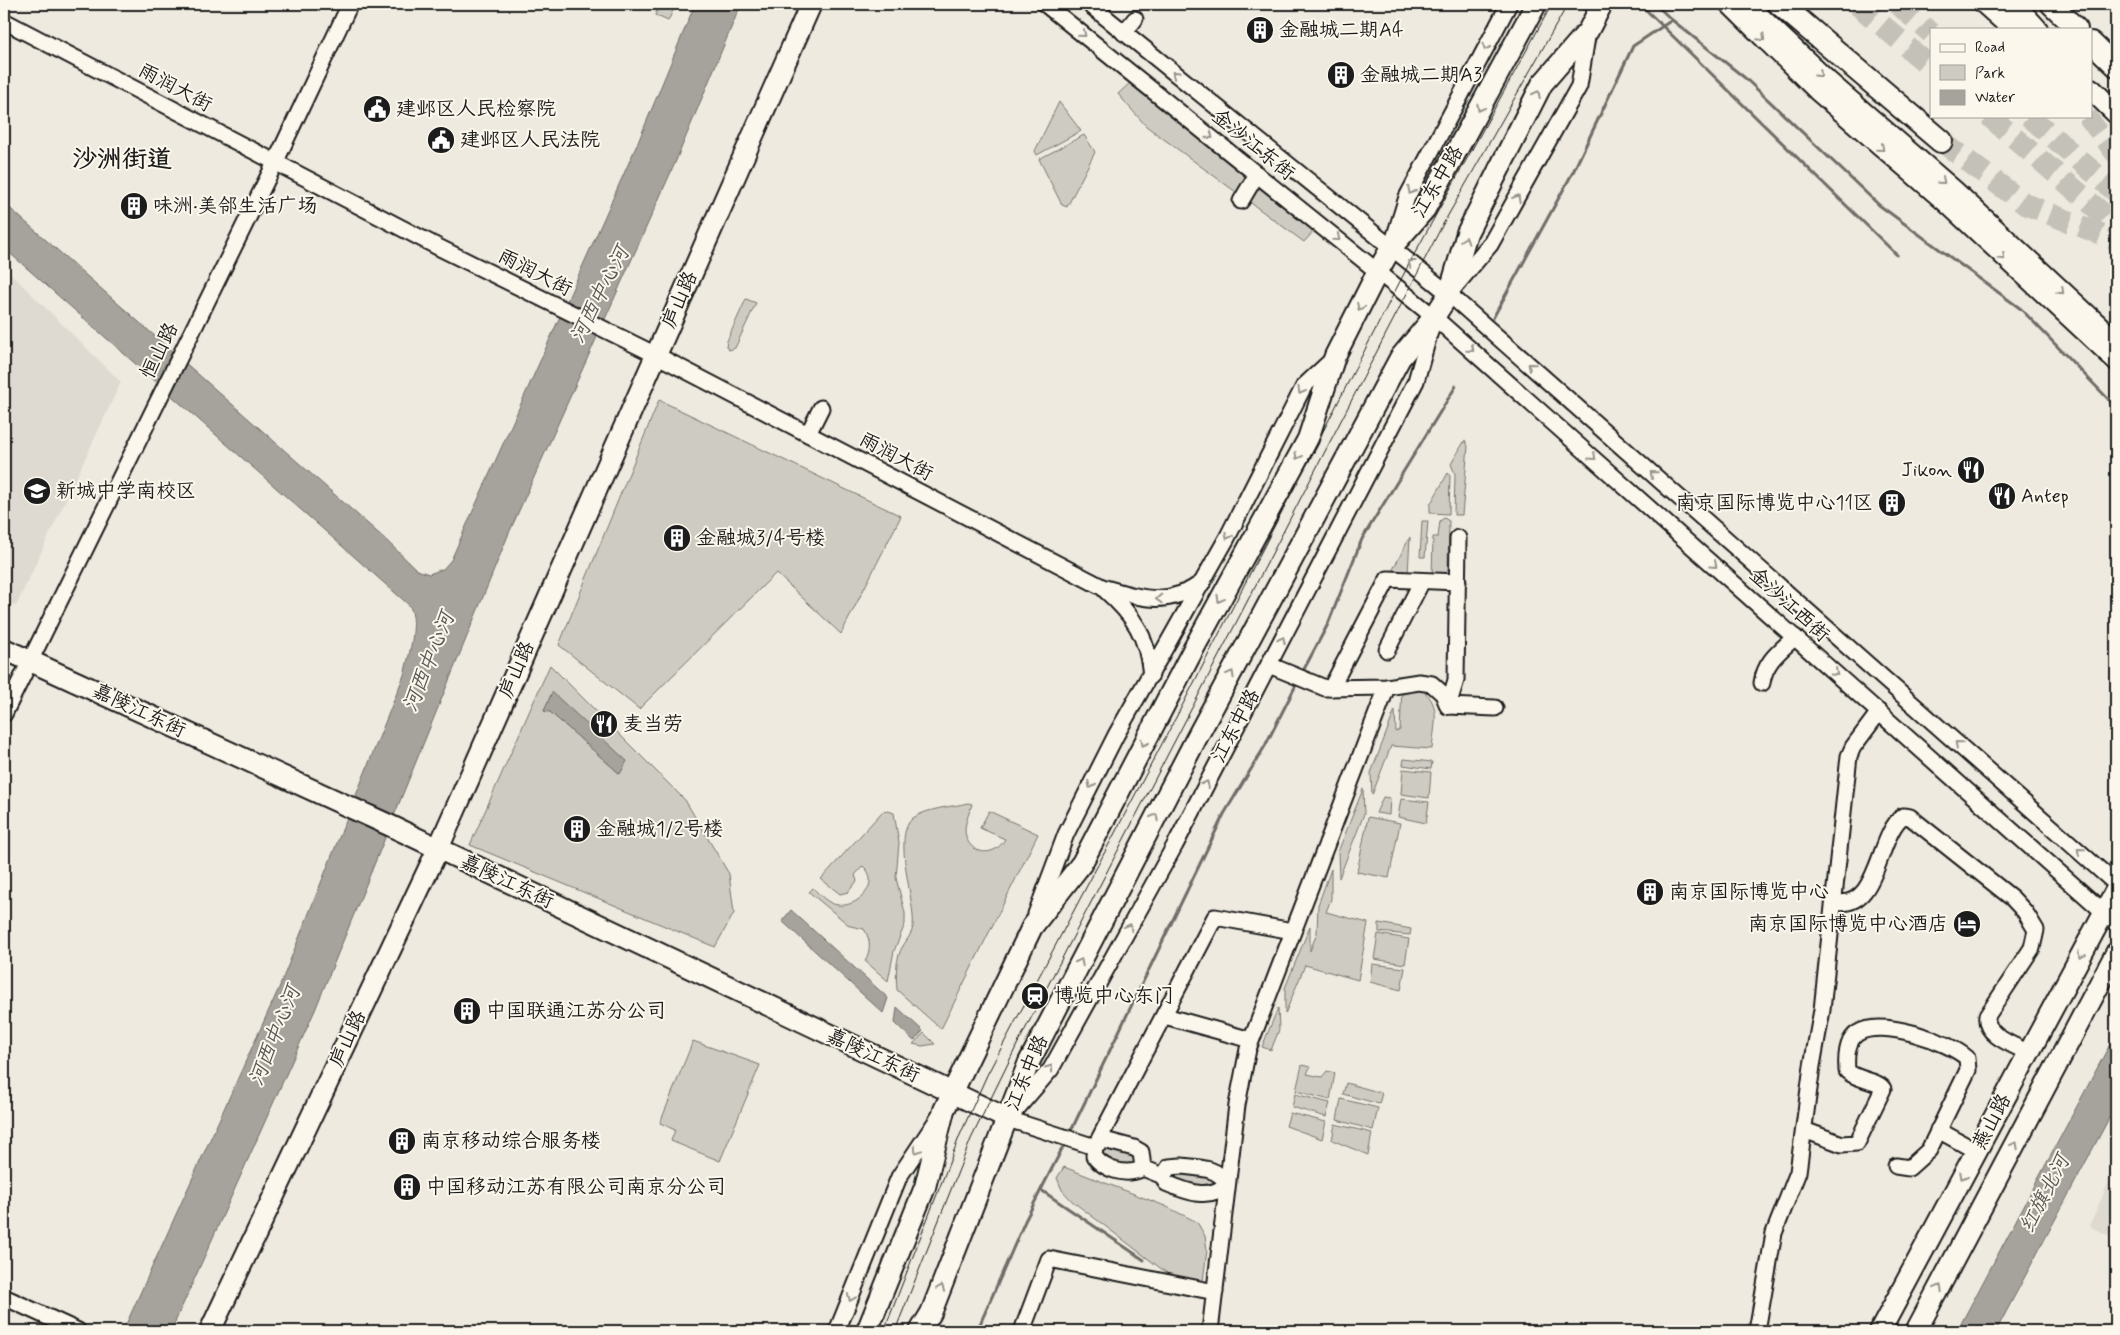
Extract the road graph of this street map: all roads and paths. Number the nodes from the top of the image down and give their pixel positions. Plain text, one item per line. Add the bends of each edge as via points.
1 (350, 4) edge
2 (811, 4) edge
3 (1046, 4) edge
4 (1509, 4) edge
5 (1536, 4) edge
6 (1602, 4) edge
7 (1727, 4) edge
8 (1746, 4) edge
9 (1780, 4) edge
10 (1985, 4) edge
11 (2014, 4) edge
12 (2051, 4) edge
13 (1098, 7) edge
14 (1135, 19) dead end
15 (4, 21) edge
16 (2012, 28) edge
17 (2035, 28) edge
18 (2076, 28) edge
19 (1588, 31) junction
20 (1124, 33) junction
21 (2092, 43) edge
22 (2116, 66) edge
23 (2092, 89) edge
24 (2116, 113) edge
25 (1941, 141) tunnel mouth
26 (275, 163) junction
27 (1257, 174) junction
28 (1242, 200) dead end
29 (1391, 248) junction
30 (1378, 271) junction
31 (1449, 294) junction
32 (1434, 317) junction
33 (2116, 342) edge
34 (656, 355) junction
35 (1335, 356) junction
36 (2116, 363) edge
37 (820, 408) dead end
38 (808, 434) junction
39 (1458, 538) dead end
40 (1422, 580) junction
41 (1203, 582) junction
42 (1458, 582) junction
43 (1102, 587) junction
44 (1795, 637) junction
45 (4, 649) edge
46 (1387, 650) dead end
47 (30, 661) junction
48 (1269, 665) junction
49 (1151, 675) junction
50 (1762, 683) dead end
51 (1386, 687) junction
52 (1331, 688) junction
53 (1448, 706) junction
54 (1495, 708) dead end
55 (1879, 712) junction
56 (4, 714) edge
57 (438, 849) junction
58 (1875, 873) junction
59 (2116, 884) edge
60 (2116, 890) edge
61 (1870, 901) dead end
62 (1835, 902) junction
63 (2110, 918) edge
64 (1032, 927) junction
65 (1293, 931) junction
66 (2116, 953) edge
67 (1165, 1016) junction
68 (1251, 1040) junction
69 (2029, 1053) junction
70 (948, 1101) junction
71 (1008, 1119) junction
72 (1804, 1130) junction
73 (1938, 1130) junction
74 (1095, 1147) junction
75 (1976, 1152) junction
76 (1896, 1166) dead end
77 (1143, 1168) junction
78 (1163, 1176) junction
79 (1228, 1184) junction
80 (1215, 1292) junction
81 (4, 1297) edge
82 (930, 1322) edge
83 (78, 1331) edge
84 (210, 1331) edge
85 (837, 1331) edge
86 (868, 1331) edge
87 (920, 1331) edge
88 (1022, 1331) edge
89 (1210, 1331) edge
90 (1757, 1331) edge
91 (1880, 1331) edge
92 (1916, 1331) edge

1 - 26 street, 恒山路
2 - 34 main road, 庐山路
3 -> 27 street, 金沙江东街
4 -> 29 street via 1407,197
5 -> 29 main road, 江东中路 via 1425,209
6 - 19 main road, 江东中路
7 -> 36 street via 1816,92 1944,203
8 -> 33 main road
9 - 25 highway
10 - 16 main road
11 - 17 main road
12 - 18 main road
13 - 20 street, 金沙江东街
14 - 20 street
15 - 26 street, 雨润大街
31 -> 19 main road, 江东中路 via 1468,233 1542,84
31 -> 19 street, 江东中路 via 1490,245 1578,86
29 -> 20 street, 金沙江东街
21 - 22 main road
23 - 24 main road
26 - 34 street, 雨润大街
26 - 47 street, 恒山路
27 - 28 street
27 -> 30 street, 金沙江东街
29 - 30 main road, 江东中路
31 -> 29 street, 金沙江东街
30 - 32 street, 金沙江东街
30 -> 35 main road, 江东中路
31 - 32 main road, 江东中路
59 -> 31 street, 金沙江西街
32 -> 44 street, 金沙江西街
48 -> 32 street, 江东中路 via 1416,381
71 -> 32 main road, 江东中路 via 1029,1062 1196,739 1400,358
34 - 38 street, 雨润大街
34 - 57 main road, 庐山路
35 -> 41 street, 江东中路 via 1304,386
35 -> 64 main road, 江东中路 via 1308,439 1082,863
37 - 38 street
38 - 43 street, 雨润大街
39 - 42 street
40 - 42 street
40 - 46 street
40 - 52 street via 1388,579
41 -> 43 street via 1188,593 1157,600
41 - 49 street, 江东中路
42 - 53 street via 1456,680
43 - 49 street via 1122,605 1142,633 1149,653
44 - 50 street via 1772,657 1763,673
44 -> 55 street, 金沙江西街
45 - 47 main road, 嘉陵江东街
47 - 56 street, 恒山路
47 - 57 main road, 嘉陵江东街
48 - 52 street
71 -> 48 street, 江东中路 via 1051,1069 1175,845
49 -> 64 street, 江东中路 via 1116,735 1066,834
51 - 52 street
51 - 53 street via 1419,682 1432,684 1443,694
51 - 65 street
53 - 54 street
55 - 62 street via 1849,756
55 - 63 street, 金沙江西街
57 - 70 main road, 嘉陵江东街
57 - 84 main road, 庐山路
58 - 61 street
58 - 62 street via 1865,891 1853,900
58 - 69 street via 1889,831 1903,816 1910,817 2025,912 2036,930 2034,943 1986,1016 1986,1023 1992,1032
60 - 63 main road, 燕山路
62 - 72 street
63 -> 69 main road, 燕山路
64 - 70 main road, 江东中路
65 - 67 street via 1215,917
65 - 68 street
92 -> 66 main road, 燕山路
67 - 68 street
67 - 74 street
68 - 79 street via 1237,1104
69 - 75 main road, 燕山路
70 - 71 main road, 嘉陵江东街
70 -> 85 street, 江东中路 via 899,1177
70 - 86 main road, 江东中路 via 925,1188
71 - 74 street
82 -> 71 main road, 江东中路
72 - 73 street via 1842,1144 1857,1142 1883,1089 1879,1084 1864,1081 1847,1071 1850,1042 1857,1033 1868,1028 1919,1035 1948,1045 1967,1058 1968,1070
72 - 90 street via 1798,1172 1774,1232
73 - 75 street
73 - 76 street via 1929,1150 1916,1164 1909,1168
74 - 77 street via 1094,1156 1100,1165 1126,1173
74 - 77 street via 1104,1140 1134,1148 1141,1152
75 -> 91 main road, 燕山路
77 - 78 street
78 - 79 street via 1166,1184 1208,1195 1219,1192
78 - 79 street via 1169,1167 1212,1170 1223,1176
79 - 80 street
80 - 88 street via 1049,1259
80 - 89 street
81 - 83 street
82 - 87 main road, 江东中路

